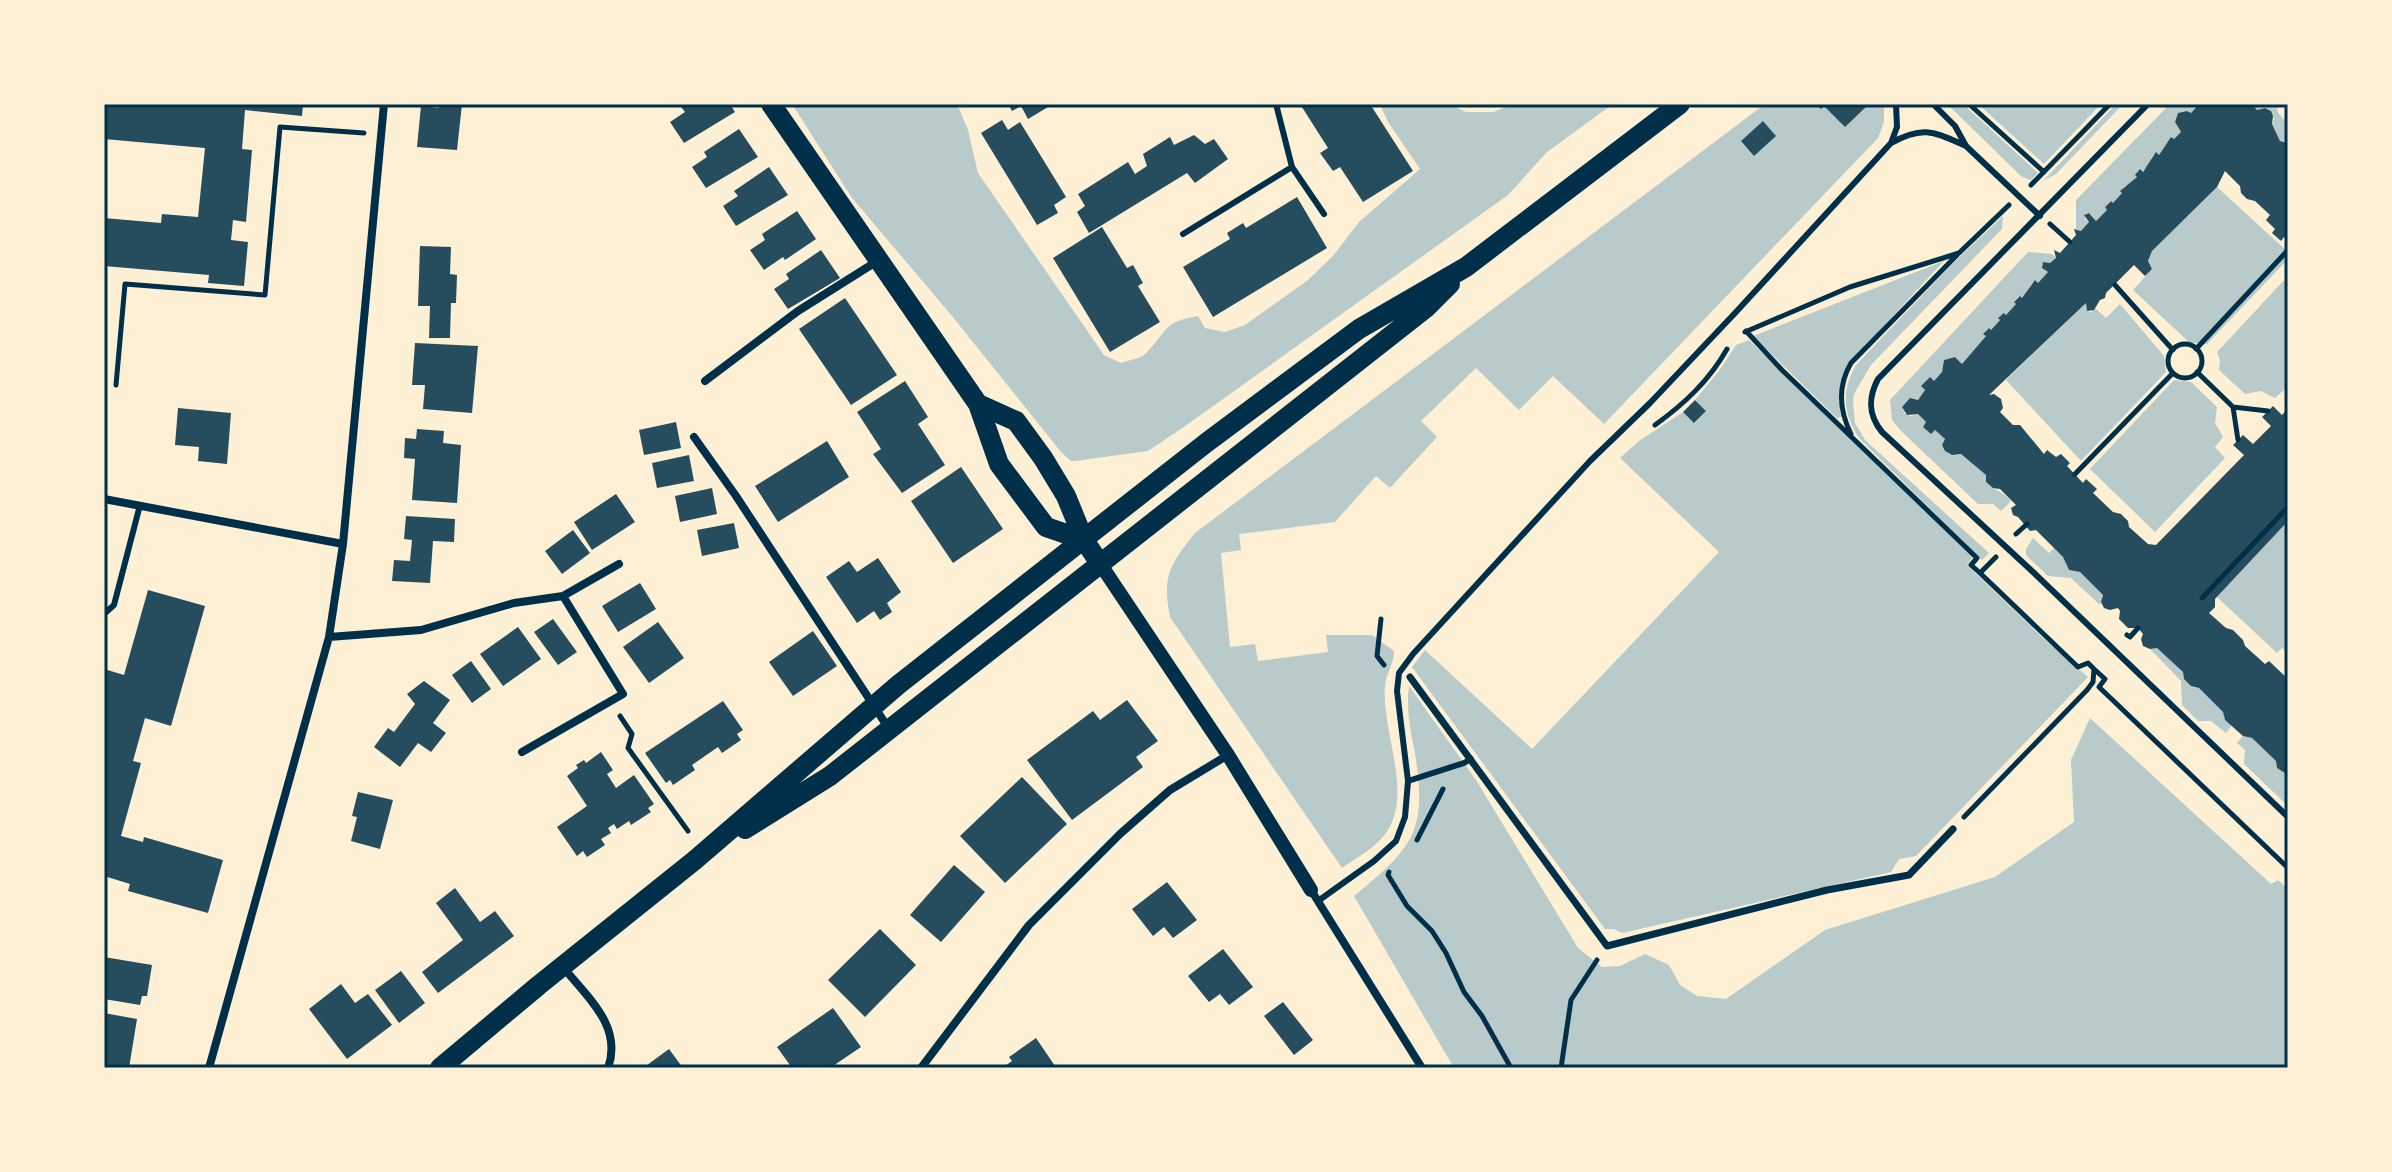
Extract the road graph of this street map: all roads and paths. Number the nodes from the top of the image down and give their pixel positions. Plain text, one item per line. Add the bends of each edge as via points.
1 (384, 104) edge
2 (771, 104) edge
3 (1276, 104) edge
4 (1680, 104) edge
5 (1896, 104) edge
6 (1933, 104) edge
7 (1969, 104) edge
8 (2110, 104) edge
9 (2148, 104) edge
10 (381, 134) junction
11 (1891, 143) junction
12 (1966, 146) junction
13 (1292, 167) junction
14 (2044, 172) junction
15 (2018, 196) junction
16 (1324, 214) dead end
17 (2040, 216) junction
18 (1183, 234) dead end
19 (2288, 250) edge
20 (1959, 253) junction
21 (880, 260) junction
22 (1466, 267) junction
23 (2115, 285) dead end
24 (1746, 331) junction
25 (1734, 336) dead end
26 (1728, 346) dead end
27 (2196, 349) junction
28 (2173, 350) junction
29 (2197, 372) junction
30 (2173, 373) junction
31 (705, 381) dead end
32 (116, 385) dead end
33 (978, 404) junction
34 (2233, 407) junction
35 (2268, 411) dead end
36 (1654, 426) dead end
37 (694, 437) dead end
38 (1853, 438) junction
39 (2238, 440) dead end
40 (2075, 474) dead end
41 (104, 499) edge
42 (140, 505) junction
43 (2288, 507) edge
44 (2027, 524) dead end
45 (2015, 535) dead end
46 (1084, 540) junction
47 (343, 544) junction
48 (619, 564) dead end
49 (1101, 565) junction
50 (563, 596) junction
51 (2202, 598) dead end
52 (104, 614) edge
53 (1381, 619) dead end
54 (2138, 628) dead end
55 (2124, 632) dead end
56 (329, 637) junction
57 (2094, 669) junction
58 (1399, 673) junction
59 (1410, 677) dead end
60 (610, 701) junction
61 (873, 706) junction
62 (890, 730) junction
63 (522, 752) dead end
64 (1228, 755) junction
65 (1467, 761) junction
66 (1408, 781) junction
67 (2288, 817) edge
68 (1960, 821) dead end
69 (1953, 829) dead end
70 (688, 831) dead end
71 (1412, 846) dead end
72 (695, 860) junction
73 (1392, 868) dead end
74 (2288, 868) edge
75 (1314, 896) junction
76 (1593, 965) dead end
77 (562, 966) junction
78 (209, 1068) edge
79 (440, 1068) edge
80 (608, 1068) edge
81 (921, 1068) edge
82 (1422, 1068) edge
83 (1511, 1068) edge
84 (1561, 1068) edge

1 - 10 street
2 - 21 main road
3 - 13 lane
4 - 22 main road
5 - 11 lane
6 - 12 lane
7 - 14 path
8 - 14 path
9 - 17 lane
10 - 32 path via 280,127 265,295 125,284
10 - 47 street
11 - 12 lane via 1909,133 1931,131
11 - 58 lane via 1590,461
12 - 15 lane
13 - 16 lane
13 - 18 lane
14 - 15 path
15 - 17 lane
15 - 20 path
17 - 67 lane via 1878,379 1870,398 1872,416 1882,432
19 - 27 path
20 - 24 path via 1850,287
20 - 38 path via 1851,363 1841,405
21 - 31 street via 798,311
21 - 33 main road
22 - 46 main road via 1359,329
22 - 49 main road via 1426,308
23 - 28 path
24 - 25 path
24 - 38 path
26 - 36 path via 1687,401
27 - 28 path via 2182,345
27 - 29 path via 2202,362
28 - 30 path via 2168,362
29 - 30 path via 2186,378
29 - 34 path
30 - 40 path
33 - 46 main road via 1016,421 1066,496
33 - 46 main road via 999,464 1046,527
34 - 35 path
34 - 39 path
37 - 61 street
38 - 57 path via 1977,558 1971,565 2023,615 2078,667 2088,663
41 - 42 street
42 - 47 street
42 - 52 lane via 114,605
43 - 51 path
44 - 45 path
46 - 49 main road
46 - 61 main road
47 - 56 street
48 - 50 street
49 - 62 main road
49 - 64 street
50 - 56 street via 514,603 421,630
50 - 60 street via 623,694
53 - 58 path via 1377,656
54 - 55 path via 2130,637
56 - 78 street
57 - 68 path via 2087,690
57 - 74 path via 2105,679 2099,687
58 - 66 lane
59 - 65 street
60 - 63 street
60 - 70 path via 632,734 628,748
61 - 62 street
61 - 72 main road
62 - 72 main road via 830,776
64 - 75 street
64 - 81 street via 1170,790 1029,925
65 - 66 lane
65 - 69 street via 1607,946 1827,890 1909,875
65 - 71 path via 1438,795
66 - 75 lane via 1405,817 1396,841 1374,861
72 - 77 main road
73 - 83 path via 1391,881 1432,931
75 - 82 street
76 - 84 path via 1571,1000
77 - 79 main road
77 - 80 street via 610,1026

